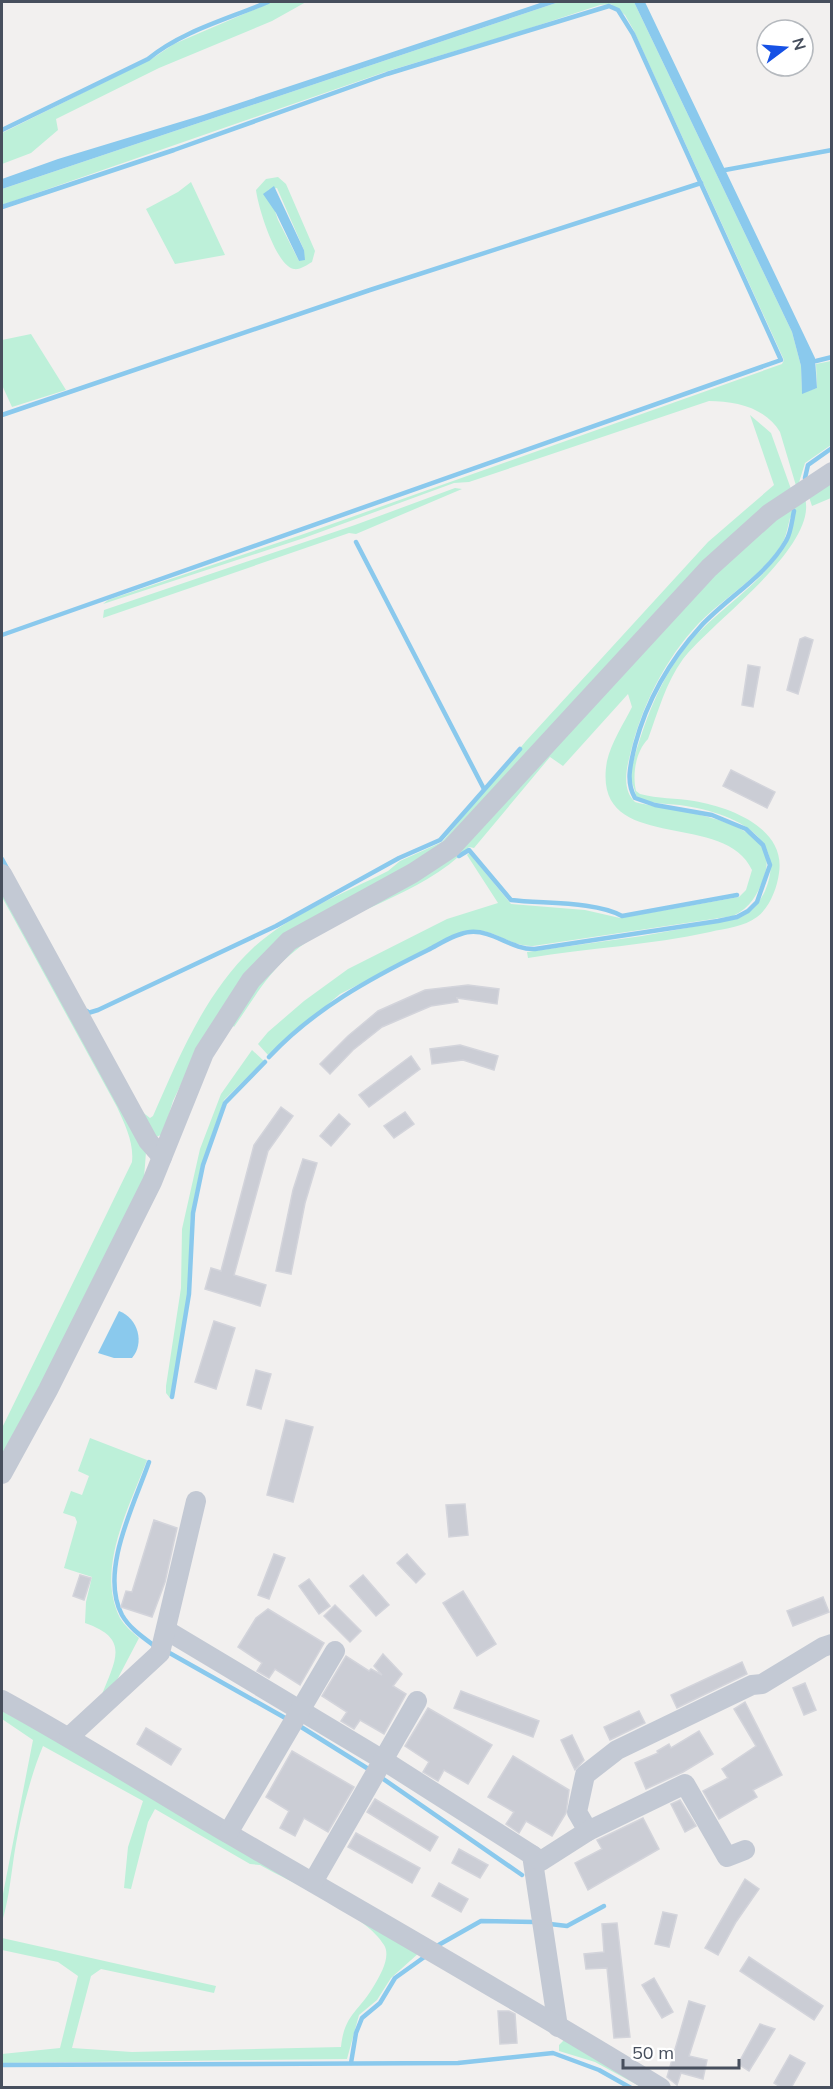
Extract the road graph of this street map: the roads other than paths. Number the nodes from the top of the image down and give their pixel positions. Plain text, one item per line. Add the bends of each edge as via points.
1 (831, 472) edge
2 (2, 874) edge
3 (162, 1157) junction
4 (2, 1474) edge
5 (196, 1501) dead end
6 (166, 1630) junction
7 (831, 1644) edge
8 (335, 1651) dead end
9 (2, 1700) edge
10 (417, 1701) dead end
11 (300, 1711) junction
12 (69, 1737) junction
13 (383, 1760) junction
14 (588, 1831) junction
15 (228, 1833) junction
16 (745, 1850) dead end
17 (532, 1855) junction
18 (313, 1882) junction
19 (558, 2027) junction
20 (661, 2088) edge

1 - 3 street via 770,513 709,568 452,848 289,941 265,963 222,1020 204,1053
2 - 3 street via 148,1141
3 - 4 street
5 - 6 street
6 - 11 street
6 - 12 street via 160,1653
7 - 14 street via 762,1684 752,1685 617,1750 585,1775 577,1812
8 - 11 street
9 - 12 street
10 - 13 street
11 - 13 street
11 - 15 street
12 - 15 street
13 - 17 street
13 - 18 street
14 - 16 street via 685,1784 727,1857
14 - 17 street via 541,1861
15 - 18 street
17 - 19 street
18 - 19 street
19 - 20 street

